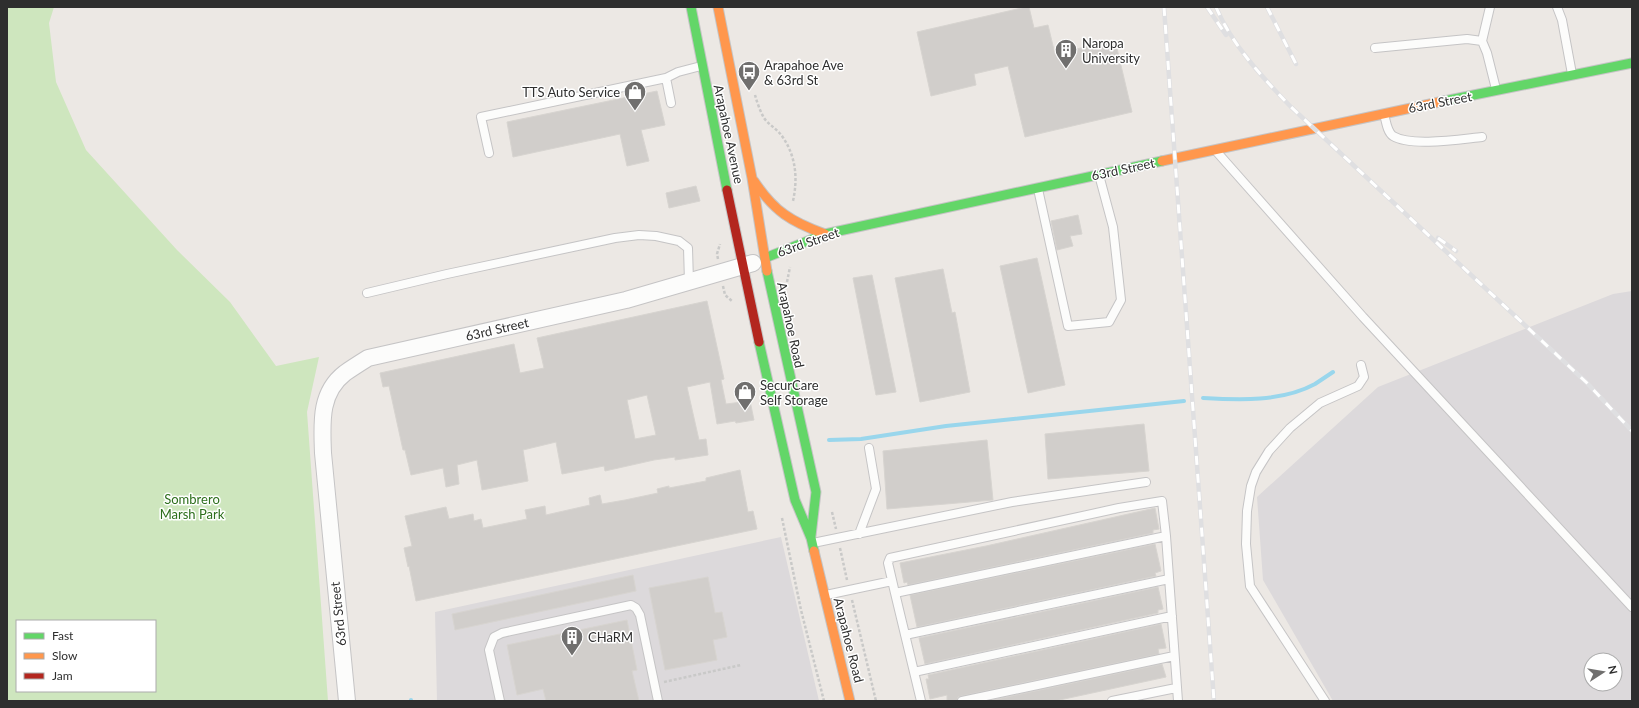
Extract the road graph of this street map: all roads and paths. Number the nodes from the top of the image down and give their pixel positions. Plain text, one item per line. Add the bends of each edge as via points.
1 (690, 7) edge
2 (718, 7) edge
3 (1490, 7) edge
4 (1557, 7) edge
5 (1482, 41) junction
6 (1375, 48) dead end
7 (1632, 63) edge
8 (702, 66) junction
9 (1572, 75) junction
10 (666, 78) junction
11 (754, 89) dead end
12 (1496, 90) junction
13 (671, 103) dead end
14 (1383, 113) junction
15 (1482, 137) dead end
16 (1215, 149) junction
17 (489, 153) dead end
18 (1099, 175) junction
19 (752, 178) junction
20 (1038, 188) junction
21 (786, 217) junction
22 (824, 234) junction
23 (785, 250) junction
24 (765, 258) junction
25 (744, 266) junction
26 (689, 282) junction
27 (787, 283) dead end
28 (367, 293) dead end
29 (1361, 366) dead end
30 (869, 448) dead end
31 (1146, 482) dead end
32 (832, 510) dead end
33 (859, 534) junction
34 (1166, 536) junction
35 (838, 538) junction
36 (812, 541) junction
37 (1169, 579) junction
38 (892, 581) junction
39 (849, 590) junction
40 (895, 593) junction
41 (825, 596) junction
42 (1632, 607) edge
43 (1172, 616) junction
44 (905, 635) junction
45 (1174, 656) junction
46 (741, 665) dead end
47 (914, 672) junction
48 (654, 684) junction
49 (1176, 688) junction
50 (347, 701) edge
51 (500, 701) edge
52 (658, 701) edge
53 (850, 701) edge
54 (876, 701) edge
55 (921, 701) edge
56 (962, 701) edge
57 (1112, 701) edge
58 (1178, 701) edge
59 (1325, 701) edge

1 - 8 main road, Arapahoe Avenue
2 - 19 main road, Arapahoe Avenue
3 - 5 lane
4 - 9 lane via 1562,20
5 - 6 lane via 1467,39
5 - 12 lane via 1488,53
7 - 9 main road, 63rd Street
8 - 10 lane
8 - 25 main road, Arapahoe Avenue
9 - 12 main road, 63rd Street
10 - 13 lane
10 - 17 lane via 481,117
11 - 21 path via 765,118 781,135 792,155 796,171 791,209
12 - 14 main road, 63rd Street
14 - 15 lane via 1388,130 1393,136 1410,141
14 - 16 main road, 63rd Street
16 - 18 main road, 63rd Street
16 - 42 lane via 1363,317
18 - 20 main road, 63rd Street
18 - 20 lane via 1113,227 1121,300 1109,322 1068,326
19 - 21 main road via 769,203
19 - 24 main road, Arapahoe Avenue
20 - 22 main road, 63rd Street
21 - 22 main road
22 - 23 main road, 63rd Street
23 - 24 main road, 63rd Street
23 - 27 path via 791,265
24 - 25 street, 63rd Street
24 - 36 main road, Arapahoe Road via 768,284 816,492
25 - 26 street, 63rd Street
25 - 36 main road, Arapahoe Road via 795,500
26 - 28 lane via 688,248 679,241 639,235 548,252
26 - 50 street, 63rd Street via 626,300 368,358 344,374 332,386 322,421 323,453
29 - 59 lane via 1364,377 1358,386 1320,404 1290,428 1268,451 1251,486 1247,511 1246,544 1250,586
30 - 33 lane via 876,489
31 - 33 lane via 1012,502
32 - 35 path
33 - 35 lane
34 - 37 lane
34 - 38 lane via 1162,501 1119,508 890,558 888,563
34 - 40 lane
35 - 36 lane
35 - 39 path
36 - 41 main road, Arapahoe Road
37 - 43 lane
37 - 44 lane
38 - 39 lane
38 - 40 lane
39 - 41 lane
39 - 54 path
40 - 44 lane
41 - 53 main road, Arapahoe Road
43 - 45 lane
43 - 47 lane
44 - 47 lane
45 - 49 lane
45 - 56 lane
46 - 48 path
47 - 55 lane
48 - 51 lane via 640,615 631,605 502,633 494,637 489,650
48 - 52 lane
49 - 57 lane
49 - 58 lane

